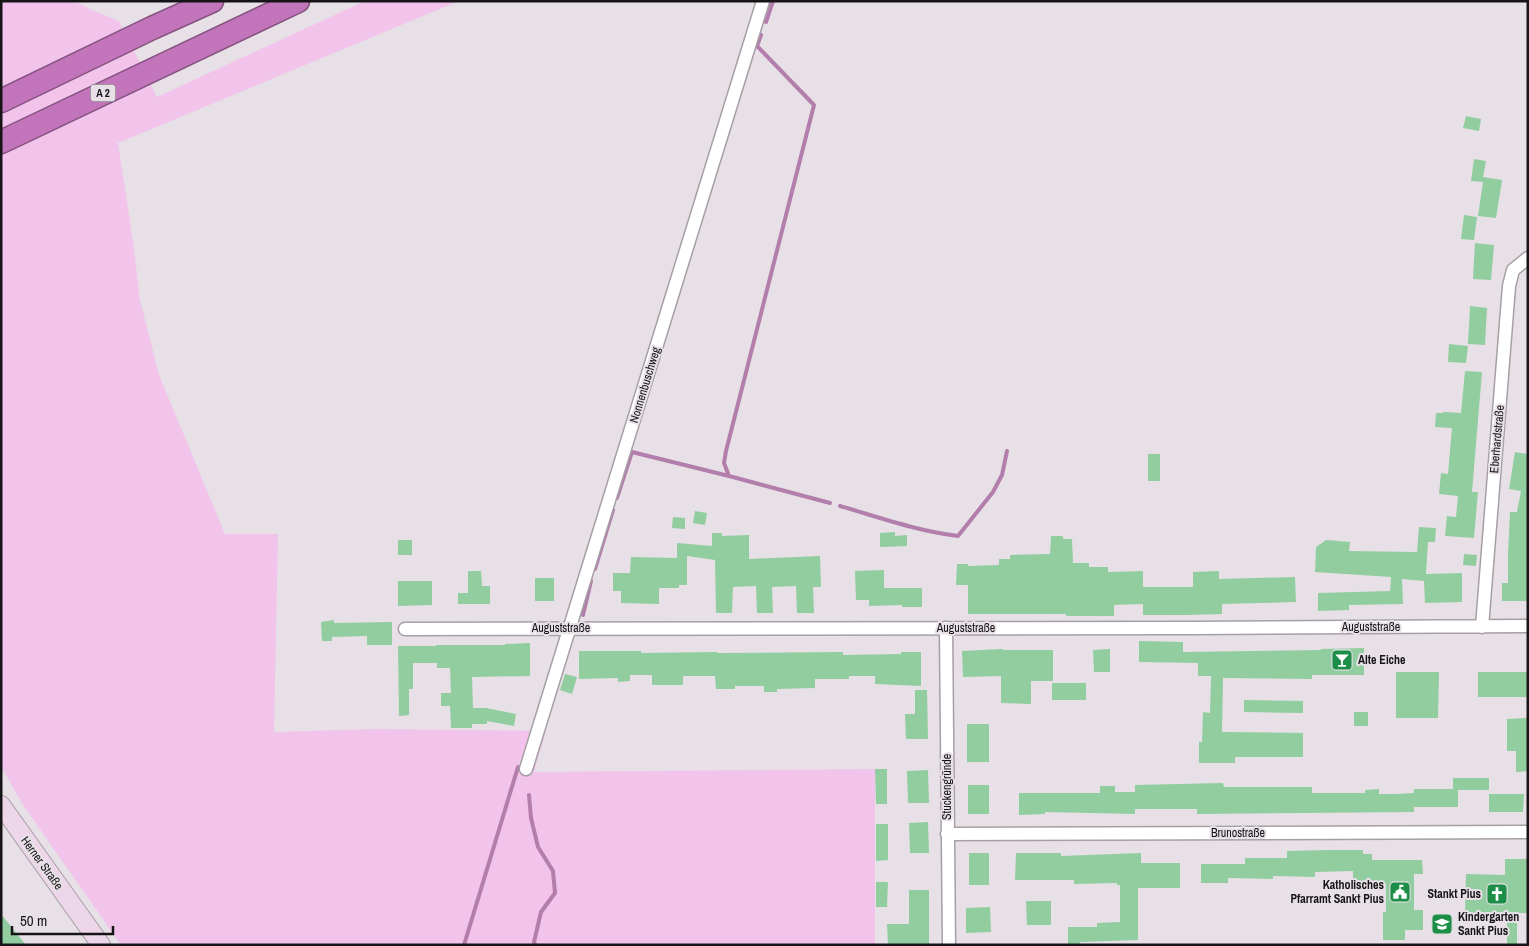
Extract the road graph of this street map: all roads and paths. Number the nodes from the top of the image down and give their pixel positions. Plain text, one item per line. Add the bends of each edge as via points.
1 (212, 1) edge
2 (298, 1) edge
3 (762, 1) edge
4 (1, 101) edge
5 (1, 142) edge
6 (1528, 258) edge
7 (1528, 626) edge
8 (1482, 627) junction
9 (570, 628) junction
10 (946, 628) junction
11 (405, 629) dead end
12 (526, 768) dead end
13 (1, 805) edge
14 (1528, 832) edge
15 (948, 834) junction
16 (101, 945) edge
17 (948, 945) edge

1 - 4 highway
2 - 5 highway, A 2
3 - 9 street, Nonnenbuschweg
6 - 8 street, Eberhardstraße via 1513,270 1509,286
7 - 8 street, Auguststraße
8 - 10 street, Auguststraße
9 - 10 street, Auguststraße
9 - 11 street, Auguststraße
9 - 12 street, Nonnenbuschweg
10 - 15 street, Stuckengründe
13 - 16 main road, Herner Straße
14 - 15 street, Brunostraße
15 - 17 street, Stuckengründe

